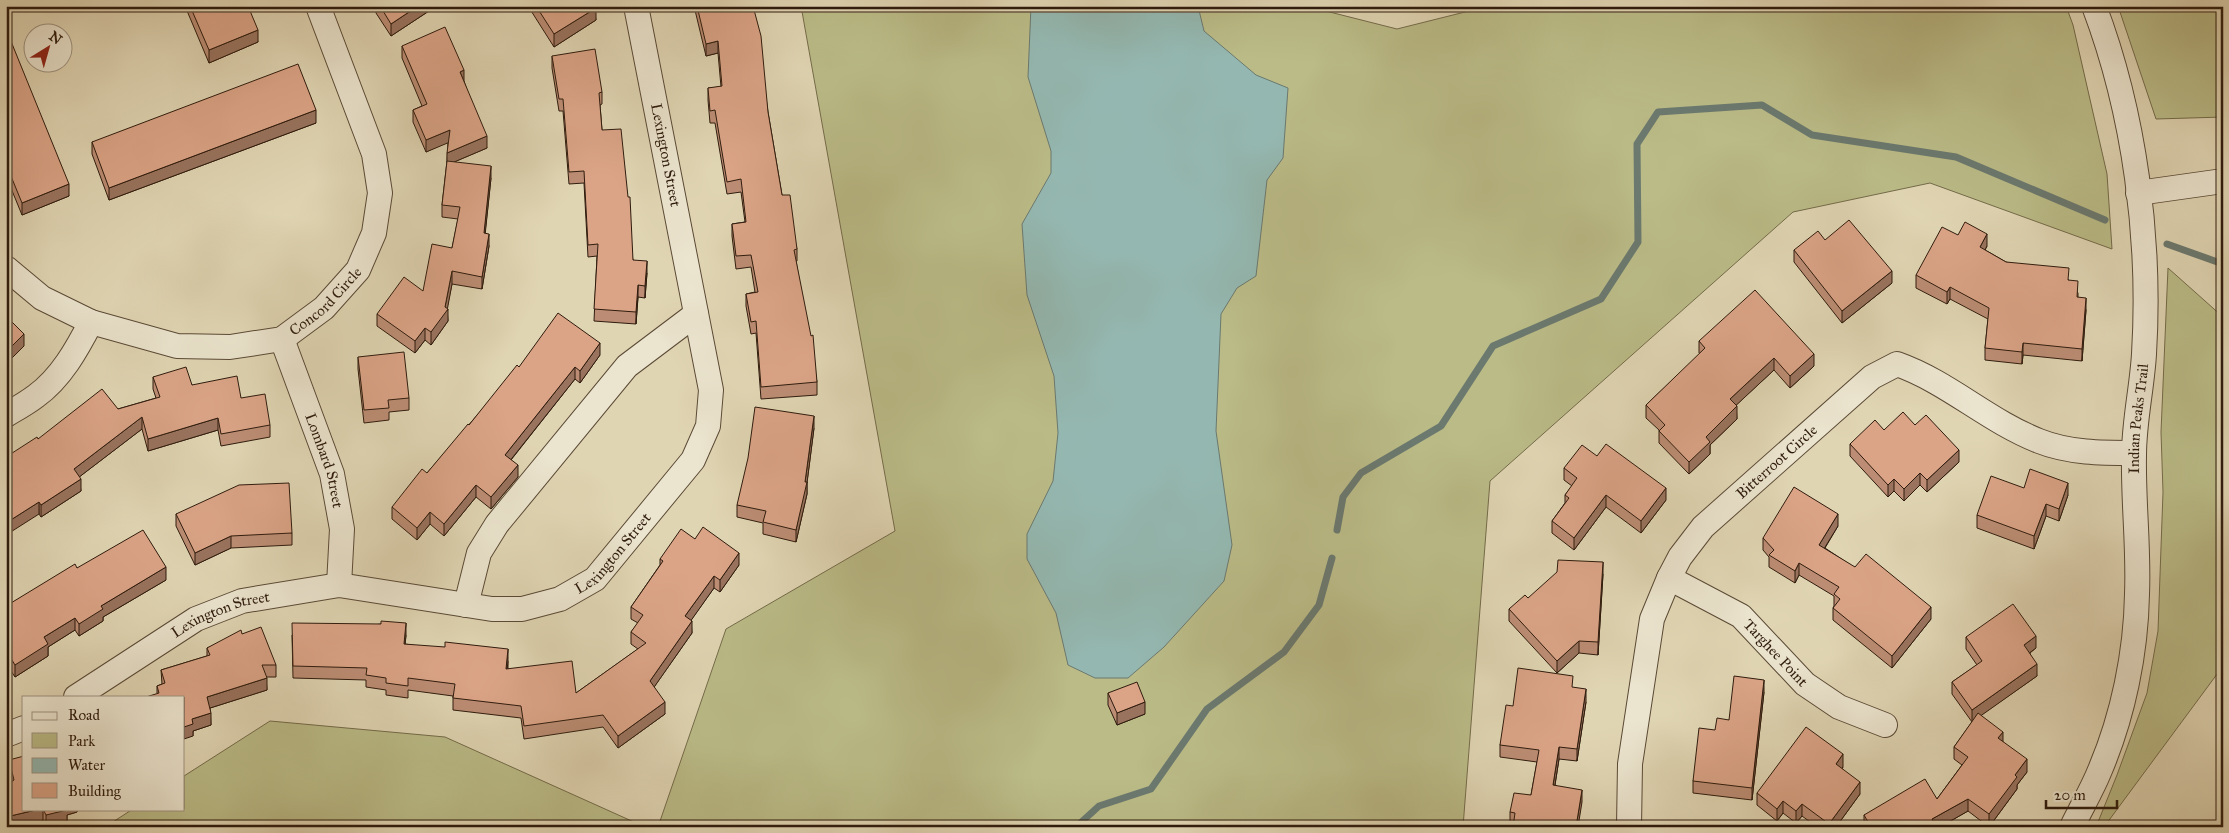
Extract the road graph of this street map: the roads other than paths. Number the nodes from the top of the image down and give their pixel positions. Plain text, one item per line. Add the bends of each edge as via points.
1 (318, 6) edge
2 (636, 6) edge
3 (2094, 6) edge
4 (2223, 181) edge
5 (2138, 193) junction
6 (6, 268) edge
7 (696, 314) junction
8 (91, 322) junction
9 (282, 339) junction
10 (6, 415) edge
11 (2134, 453) junction
12 (1668, 578) junction
13 (339, 586) junction
14 (466, 605) junction
15 (78, 696) edge
16 (1884, 725) dead end
17 (22, 729) edge
18 (6, 735) edge
19 (1628, 827) edge
20 (2072, 827) edge

1 - 9 street, Concord Circle via 374,154 380,194 374,233 358,270 324,308
2 - 7 street, Lexington Street
3 - 5 street, Indian Peaks Trail via 2125,109
4 - 5 street
5 - 11 street, Indian Peaks Trail via 2144,256 2144,354
6 - 8 street, Concord Circle via 42,298
7 - 14 street via 627,366 509,510 479,553
7 - 14 street, Lexington Street via 711,390 708,426 693,460 595,579 560,600 522,609
8 - 9 street, Concord Circle via 177,346 230,347
8 - 10 street via 76,352 59,373 37,395
9 - 13 street, Lombard Street via 332,474 342,529
11 - 12 street, Bitterroot Circle via 2086,452 2039,441 1997,420 1922,373 1897,364 1872,377 1704,527 1680,556
11 - 20 street, Indian Peaks Trail via 2136,627 2121,707 2100,770
12 - 16 street, Targhee Point via 1741,616 1805,684 1839,707
12 - 19 street, Bitterroot Circle via 1652,619 1630,764
13 - 14 street, Lexington Street
13 - 15 street, Lexington Street via 242,601 196,619
17 - 18 street

